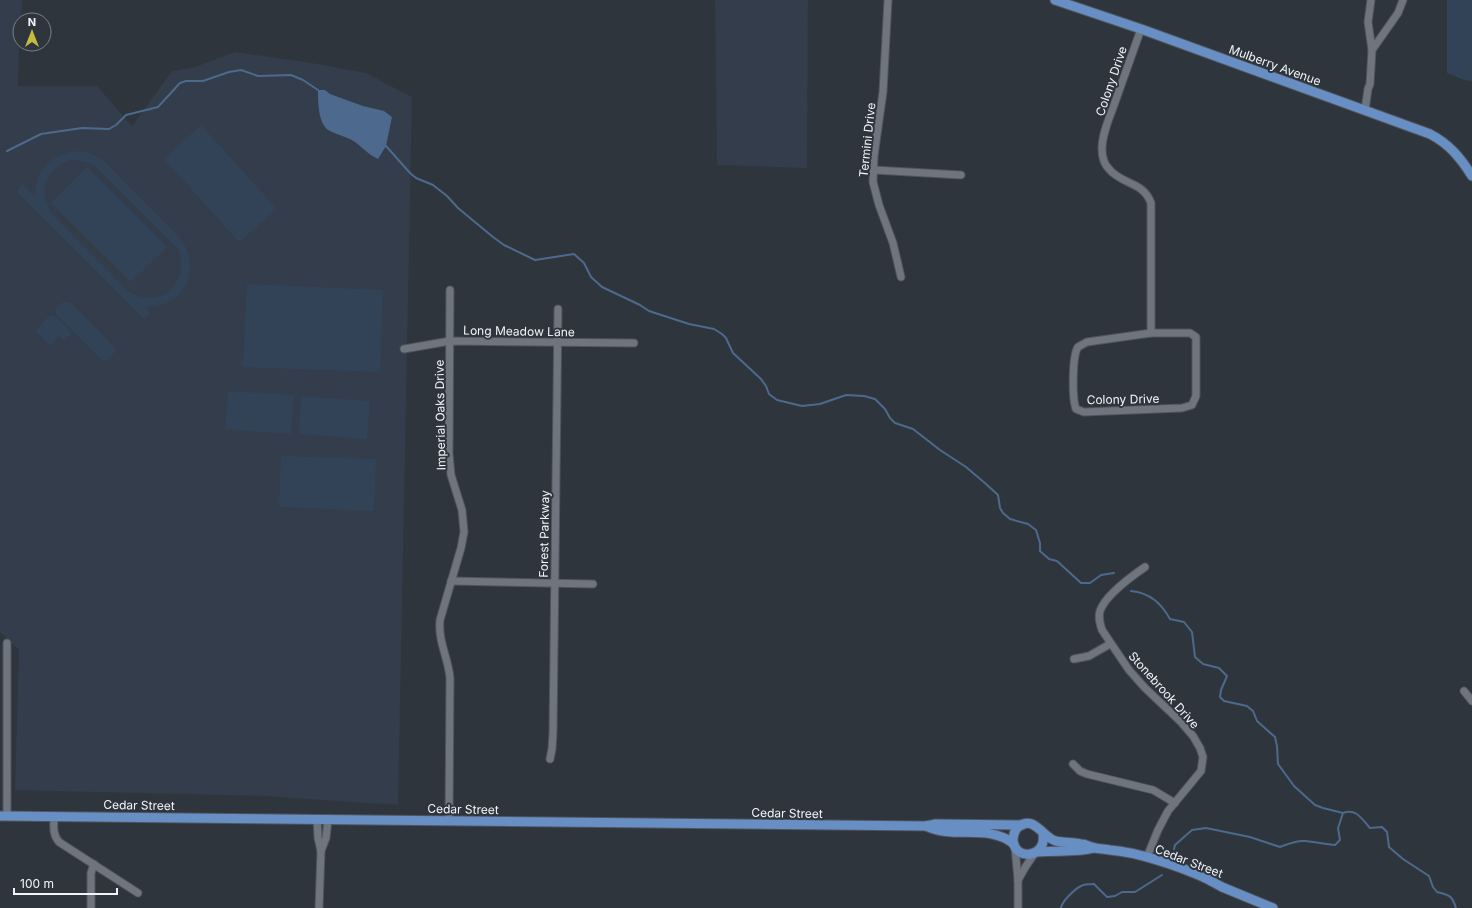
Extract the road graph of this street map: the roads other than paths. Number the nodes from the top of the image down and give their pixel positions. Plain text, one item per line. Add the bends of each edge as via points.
1 (888, 0) edge
2 (1055, 0) edge
3 (1371, 0) edge
4 (1403, 0) edge
5 (1141, 29) junction
6 (1372, 50) junction
7 (1365, 110) junction
8 (874, 170) junction
9 (961, 175) dead end
10 (1472, 176) edge
11 (900, 277) dead end
12 (450, 290) dead end
13 (558, 309) dead end
14 (1151, 333) junction
15 (450, 342) junction
16 (558, 343) junction
17 (634, 343) dead end
18 (404, 349) dead end
19 (1145, 567) dead end
20 (451, 581) junction
21 (555, 582) junction
22 (593, 584) dead end
23 (7, 643) dead end
24 (1110, 644) junction
25 (1074, 659) dead end
26 (1464, 691) dead end
27 (1472, 701) edge
28 (550, 759) dead end
29 (1073, 764) dead end
30 (1175, 802) junction
31 (4, 816) edge
32 (54, 816) junction
33 (317, 819) junction
34 (328, 819) junction
35 (449, 821) junction
36 (1022, 825) junction
37 (926, 826) junction
38 (1043, 834) junction
39 (1014, 845) junction
40 (1094, 848) junction
41 (321, 851) junction
42 (1036, 852) junction
43 (1147, 857) junction
44 (94, 864) junction
45 (1018, 880) junction
46 (138, 893) dead end
47 (90, 908) edge
48 (320, 908) edge
49 (1018, 908) edge
50 (1273, 908) edge

1 - 8 street, Termini Drive via 883,92
2 - 5 main road, Mulberry Avenue
3 - 6 street via 1368,22
4 - 6 street via 1398,13
5 - 7 main road, Mulberry Avenue
5 - 14 street, Colony Drive via 1108,124 1102,155 1107,168 1118,177 1142,189 1151,202
6 - 7 street
7 - 10 main road, Mulberry Avenue via 1437,138 1456,152
8 - 9 street
8 - 11 street, Termini Drive via 875,192
12 - 15 street, Imperial Oaks Drive
13 - 16 street, Forest Parkway
14 - 14 street, Colony Drive via 1190,333 1196,337 1196,396 1192,405 1175,409 1084,412 1076,409 1074,356 1078,347 1087,342
15 - 16 street, Long Meadow Lane
15 - 18 street, Long Meadow Lane
15 - 20 street, Imperial Oaks Drive via 449,465 464,523 461,548
16 - 17 street, Long Meadow Lane
16 - 21 street, Forest Parkway
19 - 24 street, Stonebrook Drive via 1128,579 1100,611 1102,630
20 - 21 street
20 - 35 street, Imperial Oaks Drive via 439,631 450,678
21 - 22 street
21 - 28 street, Forest Parkway via 553,733
23 - 31 street
24 - 25 street via 1089,656
24 - 30 street, Stonebrook Drive via 1141,684 1193,736 1201,751 1201,771
26 - 27 street
29 - 30 street via 1087,774 1153,790
30 - 43 street, Stonebrook Drive via 1158,830
31 - 32 main road, Cedar Street
32 - 33 main road, Cedar Street
32 - 44 street via 53,831 59,842
33 - 34 main road, Cedar Street
33 - 41 street
34 - 35 main road, Cedar Street
34 - 41 street via 326,838
35 - 37 main road, Cedar Street
36 - 37 main road, Cedar Street
36 - 38 main road via 1032,824
36 - 39 main road via 1013,835
37 - 39 main road, Cedar Street via 935,831 994,834 1006,838
38 - 40 main road, Cedar Street via 1055,841
38 - 42 main road via 1043,844
39 - 42 main road via 1022,853
39 - 45 street
40 - 42 main road, Cedar Street via 1080,852
40 - 43 main road, Cedar Street
41 - 48 street
42 - 45 street
43 - 50 main road, Cedar Street via 1203,877
44 - 46 street
44 - 47 street via 91,873
45 - 49 street

